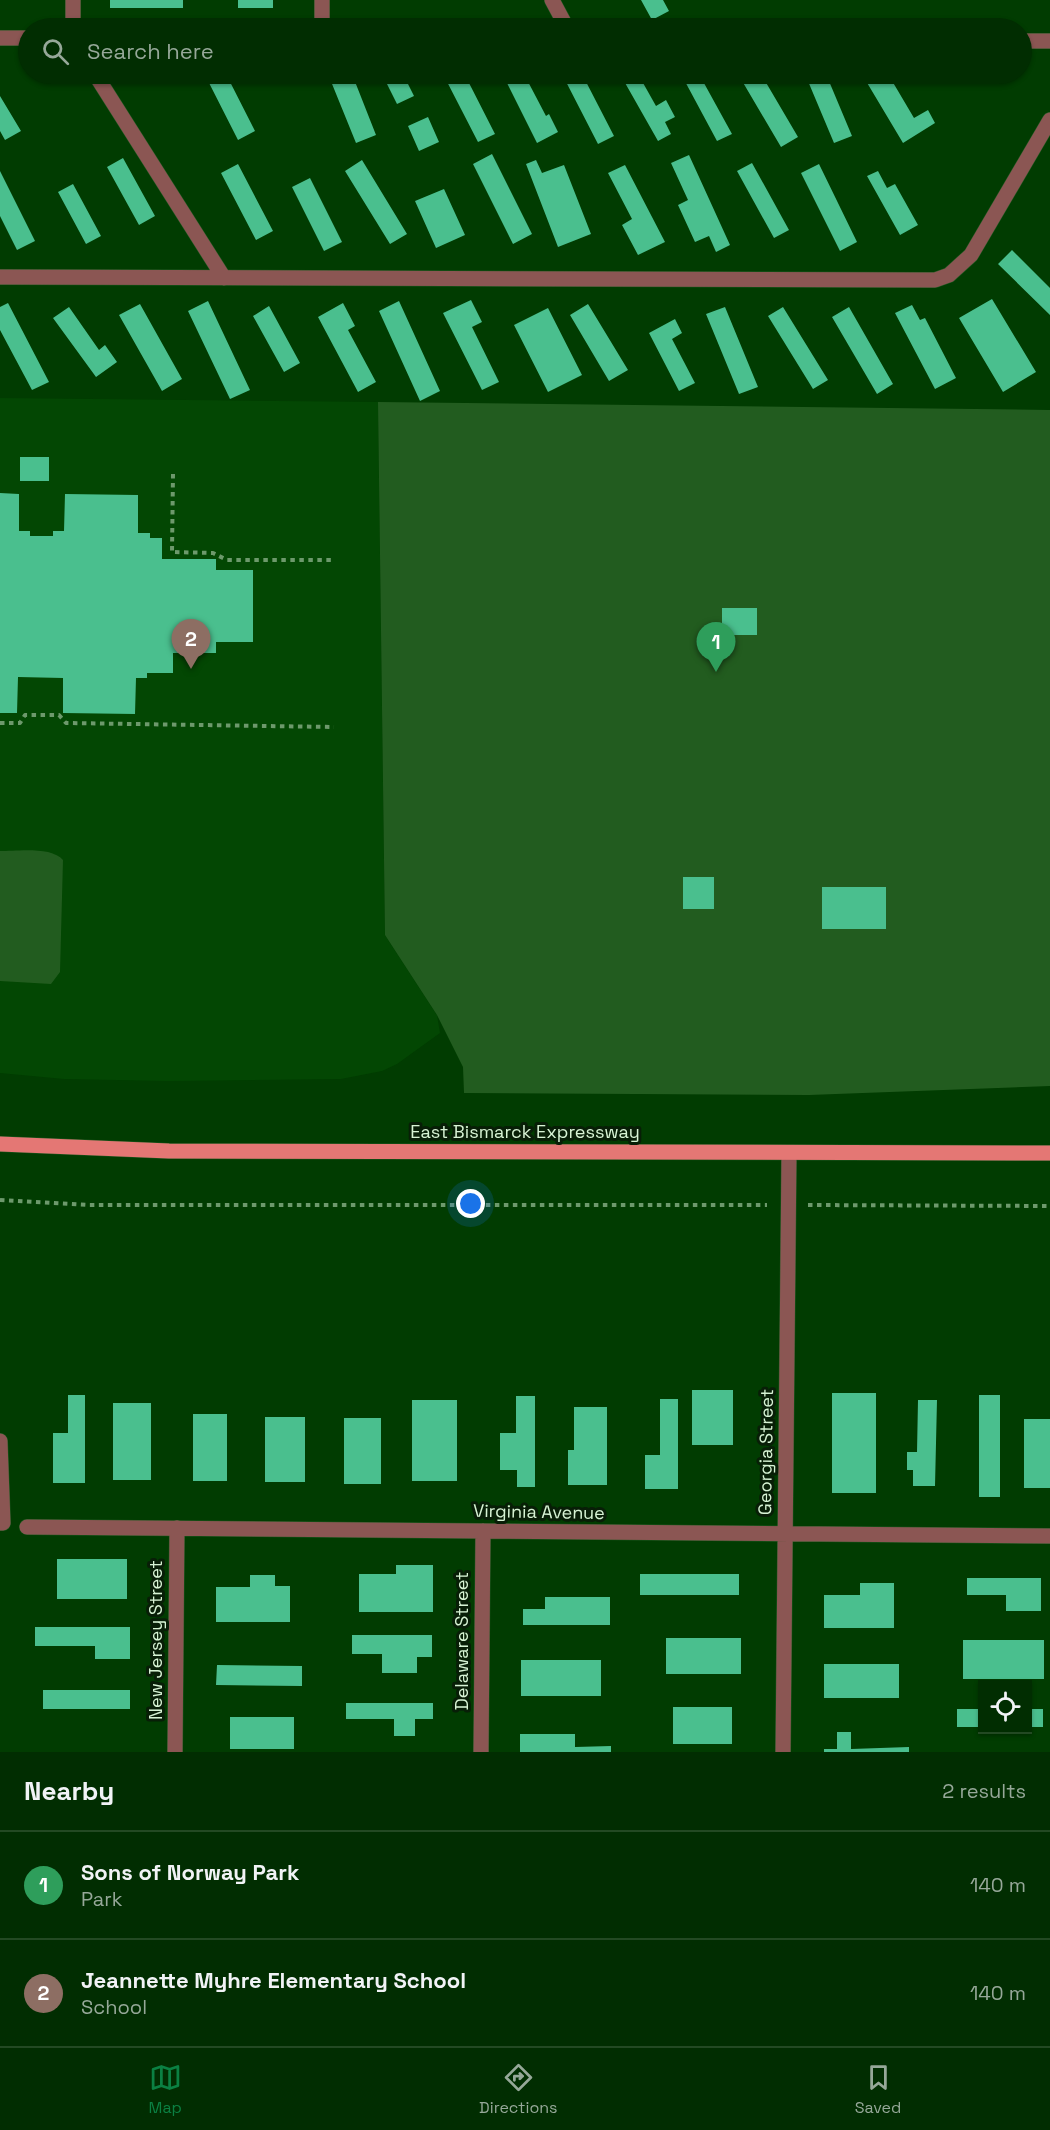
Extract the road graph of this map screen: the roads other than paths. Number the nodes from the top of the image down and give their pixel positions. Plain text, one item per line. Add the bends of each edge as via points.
1 (73, 0) edge
2 (322, 0) edge
3 (552, 0) edge
4 (73, 18) edge
5 (322, 18) edge
6 (562, 18) edge
7 (0, 38) edge
8 (18, 38) edge
9 (1032, 41) edge
10 (1050, 41) edge
11 (101, 84) edge
12 (1050, 120) edge
13 (0, 277) edge
14 (224, 278) junction
15 (0, 1144) edge
16 (789, 1153) junction
17 (1050, 1153) edge
18 (0, 1442) edge
19 (0, 1523) edge
20 (27, 1527) dead end
21 (177, 1528) junction
22 (483, 1531) junction
23 (785, 1533) junction
24 (1050, 1536) edge
25 (175, 1752) edge
26 (481, 1752) edge
27 (783, 1752) edge

1 - 4 street
2 - 5 street
3 - 6 street
7 - 8 street
9 - 10 street
11 - 14 street
12 - 14 street via 971,255 950,275 934,280
13 - 14 street
15 - 16 main road, East Bismarck Expressway via 169,1151
16 - 17 main road, East Bismarck Expressway
16 - 23 street, Georgia Street
18 - 19 street
20 - 21 street, Virginia Avenue
21 - 22 street, Virginia Avenue
21 - 25 street, New Jersey Street
22 - 23 street, Virginia Avenue
22 - 26 street, Delaware Street
23 - 24 street, Virginia Avenue
23 - 27 street, Georgia Street

